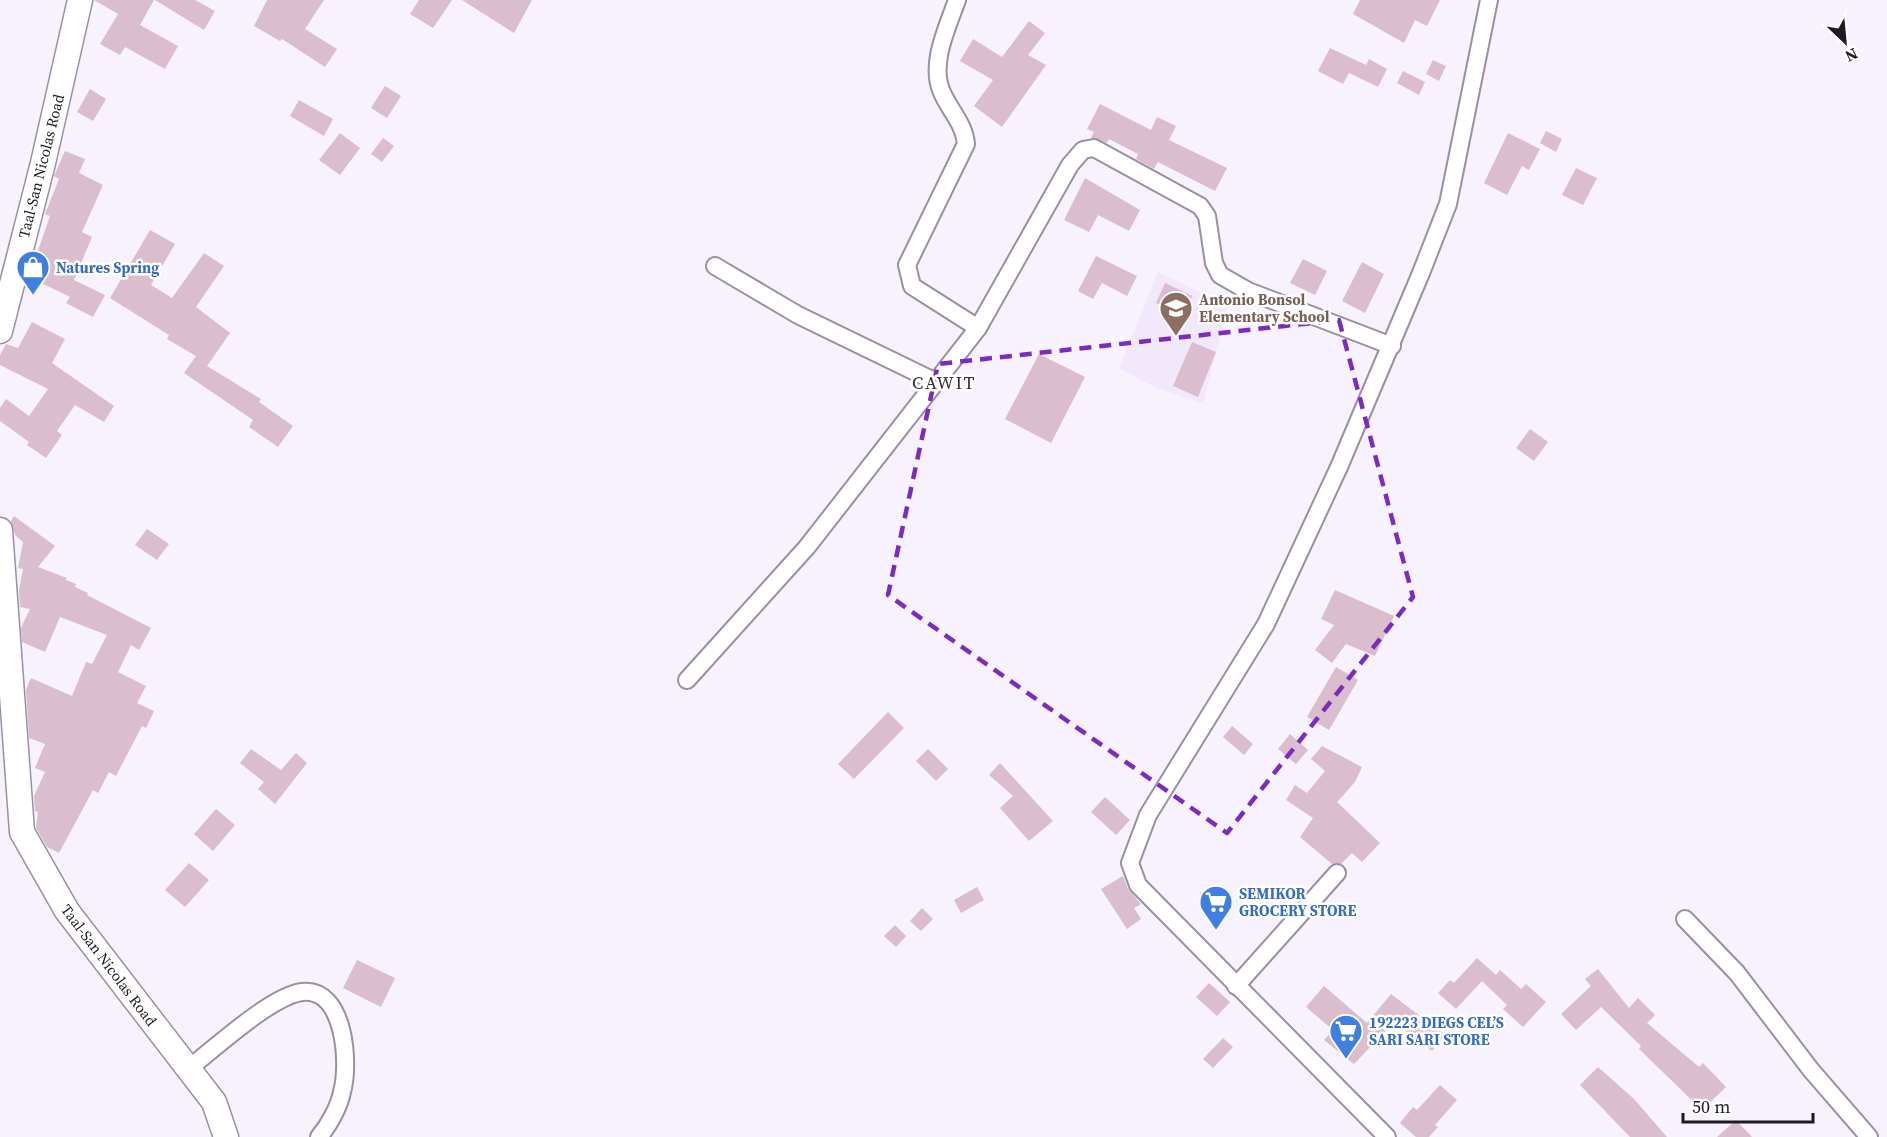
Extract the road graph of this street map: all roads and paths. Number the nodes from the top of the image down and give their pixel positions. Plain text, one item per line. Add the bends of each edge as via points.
1 (80, 0) edge
2 (957, 0) edge
3 (1490, 0) edge
4 (715, 266) dead end
5 (978, 328) junction
6 (0, 331) edge
7 (1392, 346) junction
8 (936, 382) junction
9 (0, 530) edge
10 (687, 680) dead end
11 (1337, 873) dead end
12 (1685, 919) dead end
13 (1236, 986) junction
14 (189, 1069) junction
15 (226, 1137) edge
16 (320, 1137) edge
17 (1387, 1137) edge
18 (1869, 1137) edge

1 - 6 main road, Taal-San Nicolas Road
2 - 5 street via 937,69 940,89 964,131 966,144 907,265 907,275 912,286
3 - 7 street via 1448,204
4 - 8 street via 798,315
5 - 7 street via 1070,165 1083,150 1094,148 1200,206 1208,216 1214,263 1220,275 1248,291
5 - 8 street
7 - 13 street via 1266,624 1148,815 1130,863 1137,885
8 - 10 street via 807,547
9 - 14 main road, Taal-San Nicolas Road via 22,832 67,911
11 - 13 street
12 - 18 street via 1737,973 1811,1070
13 - 17 street
14 - 15 main road, Taal-San Nicolas Road via 214,1102
14 - 16 street via 276,1002 302,992 322,997 335,1010 347,1056 342,1094

